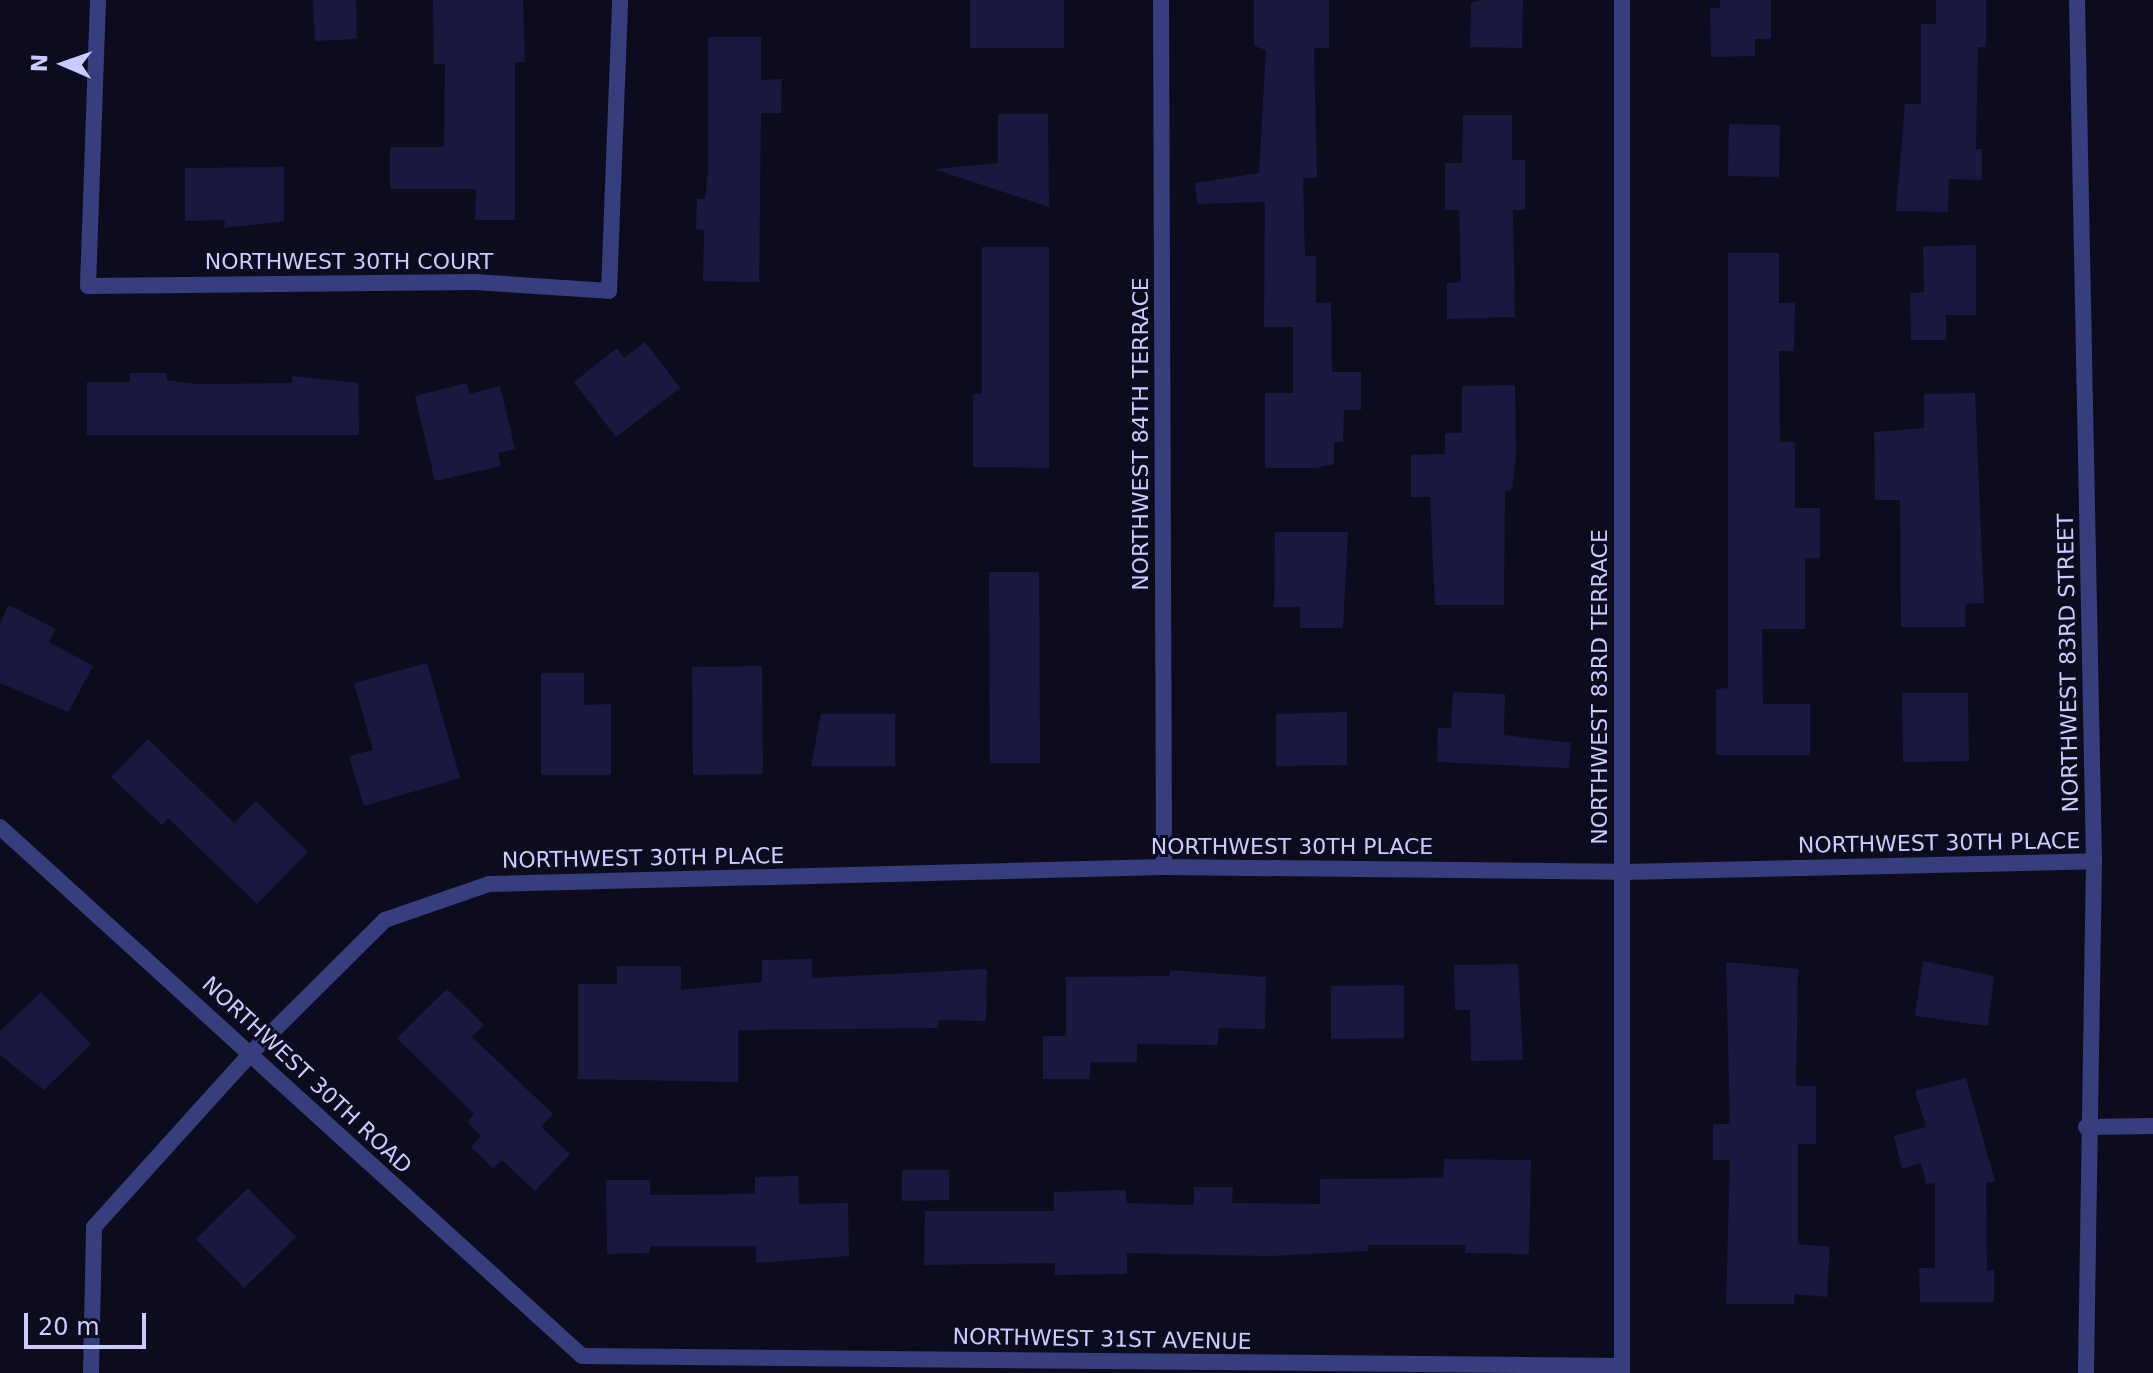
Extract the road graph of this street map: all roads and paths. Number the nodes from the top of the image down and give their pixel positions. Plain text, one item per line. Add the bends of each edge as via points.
1 (98, 0) edge
2 (620, 0) edge
3 (1161, 0) edge
4 (1622, 0) edge
5 (2077, 0) edge
6 (0, 827) edge
7 (2094, 861) junction
8 (1164, 867) junction
9 (1622, 872) junction
10 (253, 1051) junction
11 (2153, 1126) edge
12 (2086, 1127) junction
13 (582, 1356) joint
14 (1622, 1369) edge
15 (91, 1373) edge
16 (2086, 1373) edge

1 - 2 street, NORTHWEST 30TH COURT via 88,286 475,282 609,291
3 - 8 street, NORTHWEST 84TH TERRACE
4 - 9 street, NORTHWEST 83RD TERRACE
5 - 7 street, NORTHWEST 83RD STREET
6 - 10 street, NORTHWEST 30TH ROAD
7 - 9 street, NORTHWEST 30TH PLACE
7 - 12 street, NORTHWEST 83RD STREET
8 - 9 street, NORTHWEST 30TH PLACE
8 - 10 street, NORTHWEST 30TH PLACE via 489,884 385,920
9 - 14 street, NORTHWEST 83RD TERRACE
10 - 13 street, NORTHWEST 30TH ROAD via 458,1250
10 - 15 street, NORTHWEST 30TH PLACE via 94,1227
11 - 12 street
12 - 16 street, NORTHWEST 83RD STREET
13 - 14 street, NORTHWEST 31ST AVENUE

